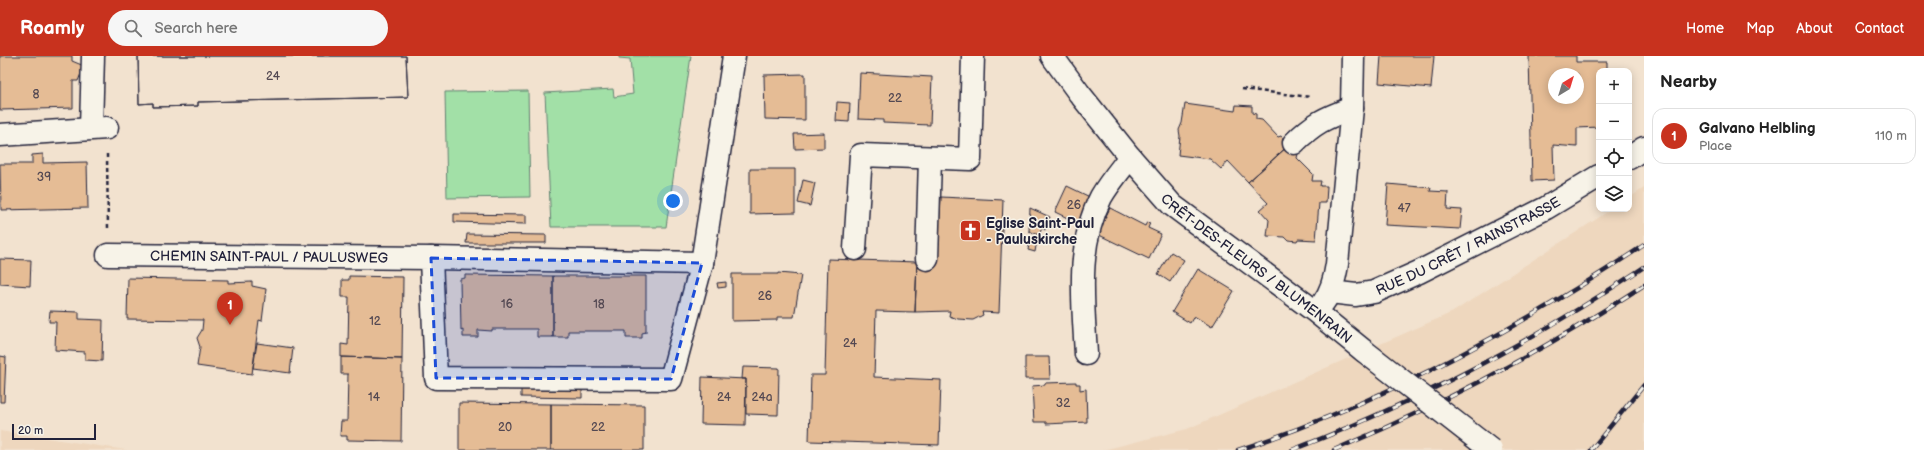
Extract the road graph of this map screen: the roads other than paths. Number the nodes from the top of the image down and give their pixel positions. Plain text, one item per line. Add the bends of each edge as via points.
1 (93, 56) edge
2 (734, 56) edge
3 (974, 56) edge
4 (1052, 56) edge
5 (1353, 56) edge
6 (1352, 108) junction
7 (0, 135) edge
8 (1294, 143) dead end
9 (1644, 148) edge
10 (1130, 156) junction
11 (1632, 156) edge
12 (930, 159) junction
13 (1596, 178) edge
14 (855, 249) dead end
15 (108, 255) dead end
16 (431, 258) junction
17 (927, 259) dead end
18 (702, 263) junction
19 (1330, 292) junction
20 (1316, 312) junction
21 (1086, 354) dead end
22 (1490, 450) edge

1 - 7 street via 99,128
2 - 18 street
3 - 12 street via 970,159
4 - 10 street, CRÊT-DES-FLEURS / BLUMENRAIN
5 - 6 street
6 - 8 street via 1325,118 1309,128
6 - 19 street via 1336,271
9 - 11 street
10 - 20 street, CRÊT-DES-FLEURS / BLUMENRAIN via 1172,205
10 - 21 street via 1102,196 1086,241 1083,274
12 - 14 street via 861,155
12 - 17 street
13 - 19 street, RUE DU CRÊT / RAINSTRASSE via 1546,208 1374,292 1356,295
15 - 16 street, CHEMIN SAINT-PAUL / PAULUSWEG
16 - 18 street, CHEMIN SAINT-PAUL / PAULUSWEG
16 - 18 street via 436,378 671,379
19 - 20 street
20 - 22 street, CRÊT-DES-FLEURS / BLUMENRAIN, bridge

